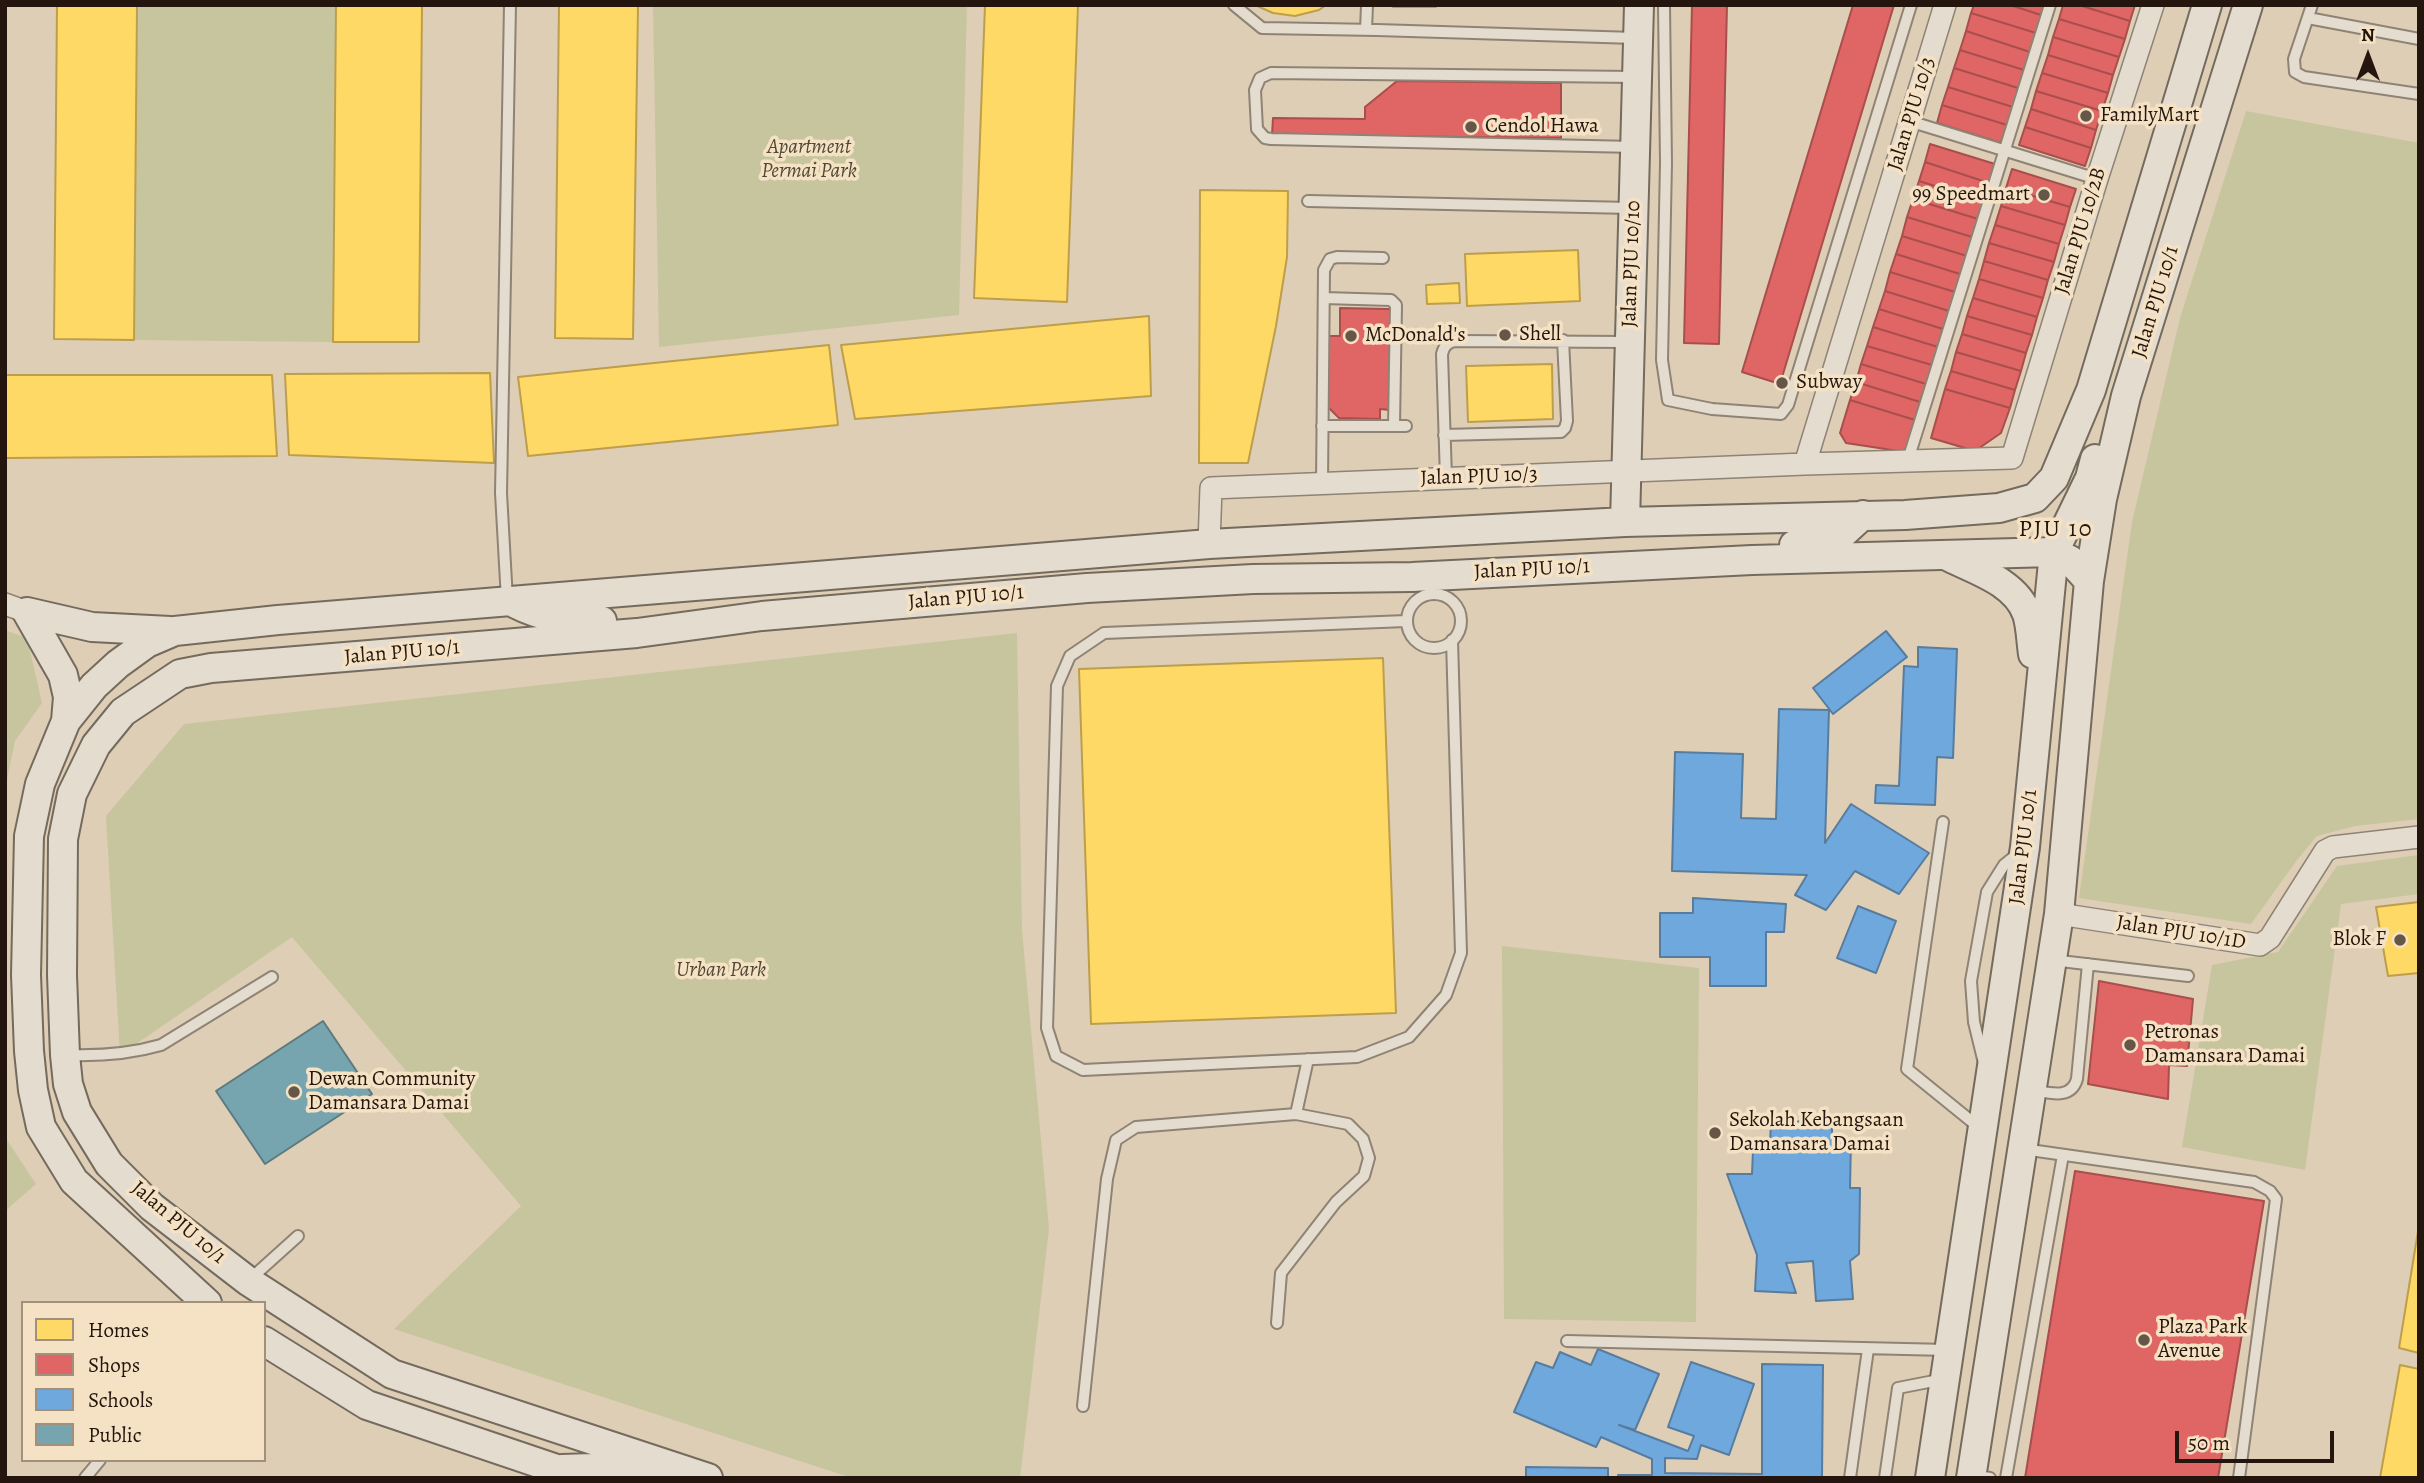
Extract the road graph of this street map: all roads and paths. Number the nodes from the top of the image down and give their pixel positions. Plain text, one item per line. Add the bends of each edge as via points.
1 (510, 5) edge
2 (1234, 5) edge
3 (1367, 5) edge
4 (1639, 5) edge
5 (1664, 5) edge
6 (1911, 5) edge
7 (1945, 5) edge
8 (2050, 5) edge
9 (2153, 5) edge
10 (2207, 5) edge
11 (2248, 5) edge
12 (2312, 5) edge
13 (2308, 18) junction
14 (1366, 30) junction
15 (1638, 38) junction
16 (2419, 39) edge
17 (1637, 77) junction
18 (2419, 94) edge
19 (1909, 121) junction
20 (1635, 146) junction
21 (2005, 150) junction
22 (2097, 179) junction
23 (1308, 201) dead end
24 (1634, 208) junction
25 (1383, 258) dead end
26 (1324, 298) junction
27 (1563, 340) junction
28 (1630, 342) junction
29 (2126, 397) junction
30 (1322, 426) junction
31 (1444, 435) junction
32 (2012, 458) joint
33 (1908, 460) junction
34 (1805, 464) junction
35 (1627, 471) junction
36 (1446, 478) junction
37 (1322, 483) junction
38 (1863, 515) junction
39 (1625, 522) junction
40 (1209, 544) junction
41 (2054, 552) junction
42 (1944, 555) junction
43 (1752, 560) junction
44 (1458, 574) junction
45 (2089, 581) junction
46 (1412, 591) junction
47 (507, 600) junction
48 (16, 608) edge
49 (1457, 608) junction
50 (762, 616) junction
51 (1406, 621) junction
52 (175, 631) junction
53 (1452, 640) junction
54 (2040, 691) junction
55 (66, 721) junction
56 (1943, 822) dead end
57 (29, 836) junction
58 (2419, 837) edge
59 (2025, 847) junction
60 (2059, 914) junction
61 (2052, 960) junction
62 (2088, 964) junction
63 (62, 975) junction
64 (2188, 976) dead end
65 (272, 977) dead end
66 (2007, 977) junction
67 (65, 1055) junction
68 (1308, 1059) junction
69 (1990, 1089) junction
70 (2032, 1090) junction
71 (1296, 1114) junction
72 (1983, 1130) junction
73 (2023, 1149) junction
74 (2063, 1155) junction
75 (298, 1236) dead end
76 (248, 1281) junction
77 (204, 1301) edge
78 (1277, 1323) dead end
79 (266, 1341) edge
80 (1567, 1341) dead end
81 (1868, 1349) junction
82 (1950, 1350) junction
83 (1945, 1379) junction
84 (1083, 1406) dead end
85 (98, 1462) edge
86 (671, 1466) junction
87 (571, 1473) edge
88 (1978, 1477) edge
89 (85, 1478) edge
90 (708, 1478) edge
91 (1850, 1478) edge
92 (1885, 1478) edge
93 (1930, 1478) edge
94 (2006, 1478) edge
95 (2239, 1478) edge

1 - 47 lane via 501,493
2 - 14 lane via 1262,28
3 - 14 lane
4 - 15 street, Jalan PJU 10/10
5 - 6 lane via 1662,360 1668,400 1712,409 1781,414 1788,405
7 - 19 street, Jalan PJU 10/3
8 - 21 lane
9 - 22 street, Jalan PJU 10/2B
10 - 38 street, Jalan PJU 10/1 via 2091,390 2054,478 2035,499 1999,508
11 - 29 street, Jalan PJU 10/1
12 - 13 lane
13 - 16 lane
13 - 18 lane via 2294,59 2295,72
14 - 15 lane
15 - 17 street, Jalan PJU 10/10
17 - 20 street, Jalan PJU 10/10
17 - 20 lane via 1271,74 1260,78 1255,90 1257,129 1271,139
19 - 21 lane
19 - 34 street, Jalan PJU 10/3
20 - 24 street, Jalan PJU 10/10
21 - 22 lane
21 - 33 lane
22 - 32 street, Jalan PJU 10/2B
23 - 24 lane
24 - 28 street, Jalan PJU 10/10
25 - 26 lane via 1330,259 1324,270
26 - 30 lane
26 - 30 lane via 1391,300 1396,305 1400,426
27 - 28 lane
27 - 31 lane via 1449,342 1442,354
27 - 31 lane via 1567,421 1561,432
28 - 35 street, Jalan PJU 10/10
29 - 41 street via 2100,437 2090,478
29 - 45 street, Jalan PJU 10/1
30 - 37 lane
31 - 36 lane
32 - 33 street, Jalan PJU 10/3
33 - 34 street, Jalan PJU 10/3
34 - 35 street, Jalan PJU 10/3
35 - 36 street, Jalan PJU 10/3
35 - 39 street, Jalan PJU 10/10
36 - 37 street, Jalan PJU 10/3
37 - 40 street, Jalan PJU 10/3 via 1211,488
38 - 39 street, Jalan PJU 10/1
38 - 43 street via 1839,537 1795,545
39 - 40 street, Jalan PJU 10/1
40 - 47 street, Jalan PJU 10/1
41 - 42 street, Jalan PJU 10/1
41 - 45 street via 2070,560
41 - 54 street, Jalan PJU 10/1
42 - 43 street, Jalan PJU 10/1
42 - 54 street via 2005,585 2019,600 2027,615
43 - 44 street, Jalan PJU 10/1
44 - 46 street, Jalan PJU 10/1
44 - 49 lane
45 - 60 street, Jalan PJU 10/1
46 - 49 lane via 1444,596
46 - 50 street, Jalan PJU 10/1 via 1253,579
46 - 51 lane
47 - 50 street via 577,622
47 - 52 street, Jalan PJU 10/1
48 - 52 street via 92,627
48 - 55 street via 63,675 68,697
49 - 53 lane via 1461,625
50 - 63 street, Jalan PJU 10/1 via 636,633 180,674 123,712 96,745 72,794 64,839
51 - 53 lane via 1412,638 1427,647
51 - 68 lane via 1104,633 1070,656 1057,686 1047,1028 1056,1056 1083,1070
52 - 55 street, Jalan PJU 10/1 via 147,643 118,664
53 - 68 lane via 1461,953 1446,995 1409,1037 1357,1057
54 - 59 street, Jalan PJU 10/1
55 - 57 street, Jalan PJU 10/1 via 40,784
56 - 72 lane via 1907,1069
57 - 63 street
57 - 77 street, Jalan PJU 10/1 via 29,1051 41,1127 74,1181
58 - 60 street, Jalan PJU 10/1D via 2325,851 2270,938 2260,945
59 - 66 street, Jalan PJU 10/1
59 - 69 lane via 2004,865 1987,892 1971,981 1974,1022
60 - 61 street, Jalan PJU 10/1
61 - 62 lane
61 - 70 street, Jalan PJU 10/1
62 - 64 lane
62 - 70 lane via 2074,1088 2058,1094
63 - 67 street, Jalan PJU 10/1
65 - 67 lane via 161,1045 105,1056
66 - 69 street, Jalan PJU 10/1
66 - 70 street
67 - 76 street, Jalan PJU 10/1 via 77,1112 109,1164 152,1207
68 - 71 lane
69 - 72 street, Jalan PJU 10/1
70 - 73 street, Jalan PJU 10/1
71 - 78 lane via 1348,1124 1363,1139 1369,1158 1364,1176 1336,1202 1281,1273
71 - 84 lane via 1136,1127 1116,1140 1107,1179
72 - 82 street, Jalan PJU 10/1
73 - 74 lane
73 - 88 street, Jalan PJU 10/1
74 - 94 lane
74 - 95 lane via 2254,1182 2276,1199
75 - 76 lane
76 - 86 street, Jalan PJU 10/1 via 392,1374
79 - 87 street via 367,1405
80 - 81 lane
81 - 82 lane
81 - 91 lane
82 - 83 street, Jalan PJU 10/1
83 - 92 lane via 1898,1388
83 - 93 street, Jalan PJU 10/1
85 - 89 lane
86 - 87 street
86 - 90 street, Jalan PJU 10/1

